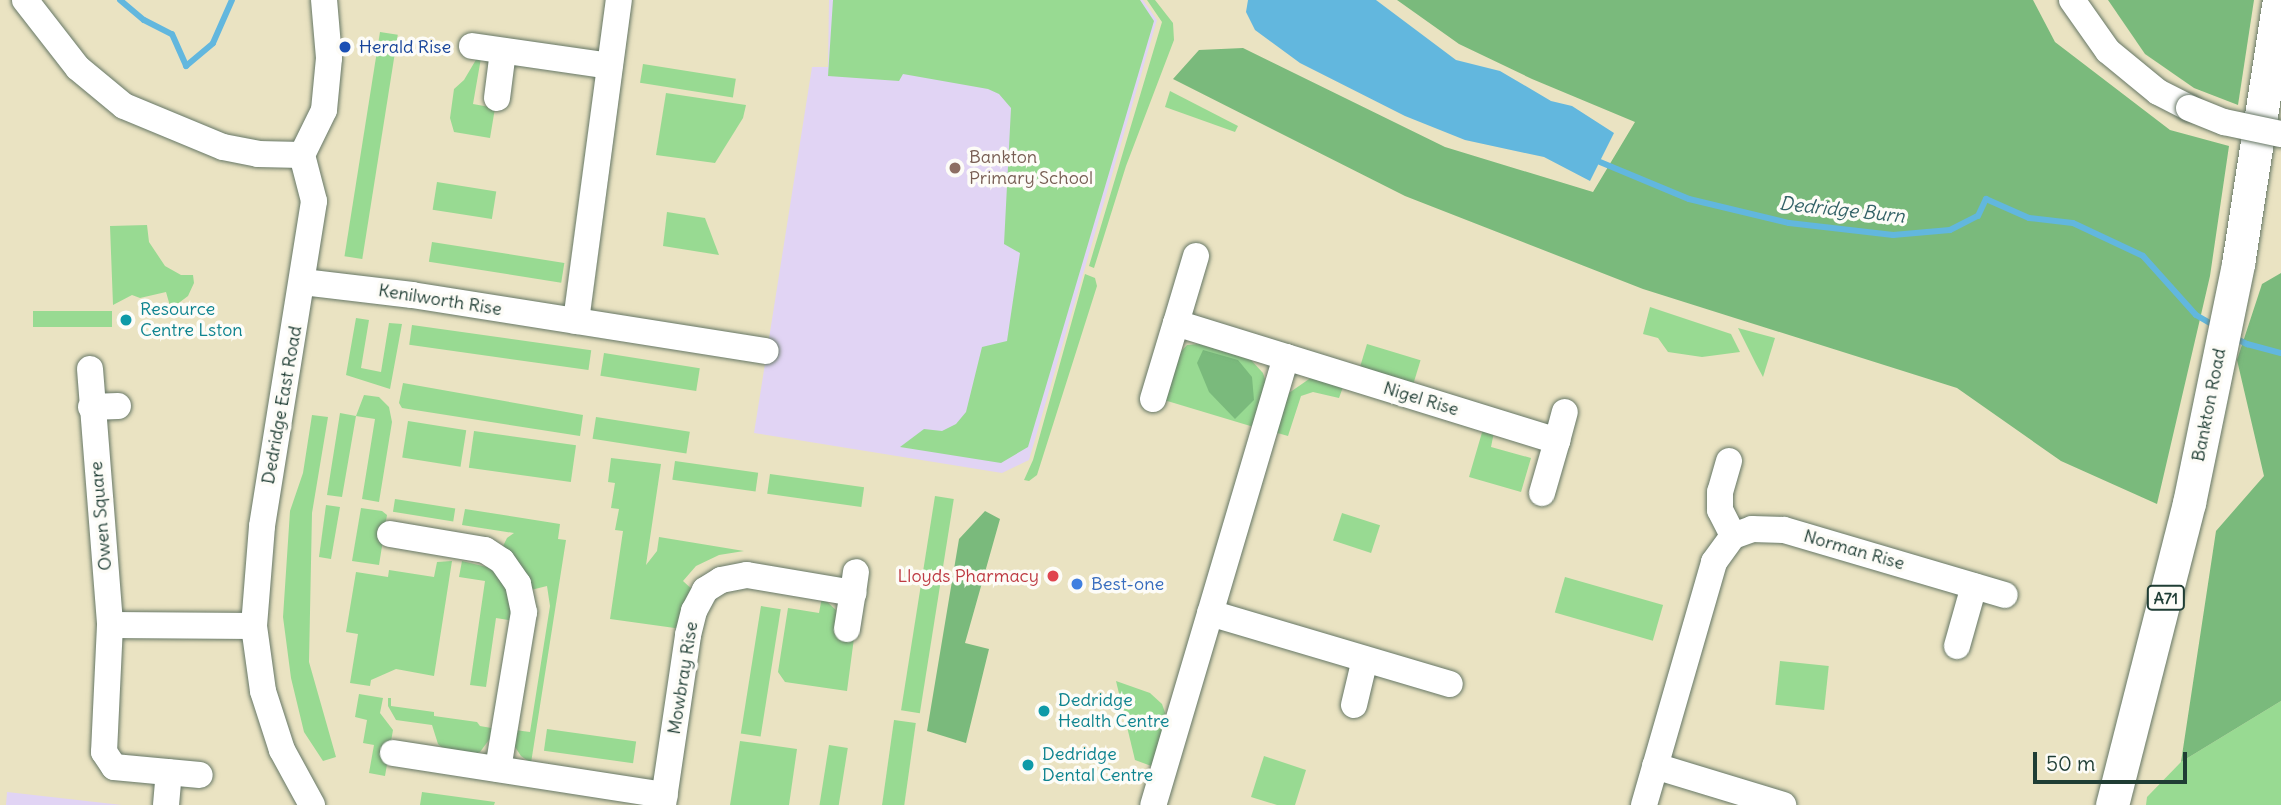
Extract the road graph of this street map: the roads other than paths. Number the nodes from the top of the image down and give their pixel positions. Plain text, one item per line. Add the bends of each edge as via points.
1 (25, 0) edge
2 (324, 0) edge
3 (619, 0) edge
4 (2072, 0) edge
5 (2279, 5) edge
6 (472, 46) dead end
7 (503, 51) junction
8 (611, 66) junction
9 (496, 98) dead end
10 (2281, 134) edge
11 (302, 155) junction
12 (1196, 256) dead end
13 (303, 282) junction
14 (576, 321) junction
15 (1176, 323) junction
16 (766, 351) dead end
17 (1286, 357) junction
18 (90, 369) dead end
19 (1153, 400) dead end
20 (118, 406) dead end
21 (92, 407) junction
22 (1565, 412) dead end
23 (1557, 441) junction
24 (1729, 461) dead end
25 (1542, 493) dead end
26 (390, 534) dead end
27 (1733, 536) junction
28 (1975, 586) junction
29 (2005, 594) dead end
30 (1210, 613) junction
31 (110, 625) junction
32 (254, 626) junction
33 (847, 629) dead end
34 (1957, 646) dead end
35 (1364, 659) junction
36 (1450, 684) dead end
37 (1354, 705) dead end
38 (393, 753) dead end
39 (1655, 766) junction
40 (498, 769) junction
41 (664, 800) edge
42 (166, 805) edge
43 (312, 805) edge
44 (1153, 805) edge
45 (1644, 805) edge
46 (1783, 805) edge
47 (2112, 805) edge

1 - 11 street via 78,68 124,106 223,147
2 - 11 street via 329,58 324,110
3 - 8 street
4 - 10 street, bridge via 2108,51 2158,92 2224,122
5 - 47 main road, Bankton Road / A71 via 2238,264 2168,590
6 - 7 street
7 - 8 street
7 - 9 street
8 - 14 street
11 - 13 street, Dedridge East Road via 314,201
12 - 15 street
13 - 14 street, Kenilworth Rise
13 - 32 street, Dedridge East Road via 262,526
14 - 16 street, Kenilworth Rise
15 - 17 street, Nigel Rise
15 - 19 street
17 - 23 street, Nigel Rise
17 - 30 street
18 - 21 street, Owen Square
20 - 21 street
21 - 31 street, Owen Square
22 - 23 street
23 - 25 street
24 - 27 street via 1720,510
26 - 40 street via 485,550 502,561 517,584 524,612
27 - 28 street, Norman Rise via 1752,529 1784,530
27 - 39 street via 1714,562
28 - 29 street, Norman Rise
28 - 34 street
30 - 35 street
30 - 44 street
31 - 32 street
31 - 42 street, Owen Square via 104,752 114,767 186,776
32 - 43 street, Dedridge East Road via 263,691 282,750
33 - 41 street, Mowbray Rise via 854,582 747,575 721,580 705,590 688,635
35 - 36 street
35 - 37 street
38 - 40 street, Mowbray Rise via 424,746
39 - 45 street
39 - 46 street
40 - 41 street, Mowbray Rise

